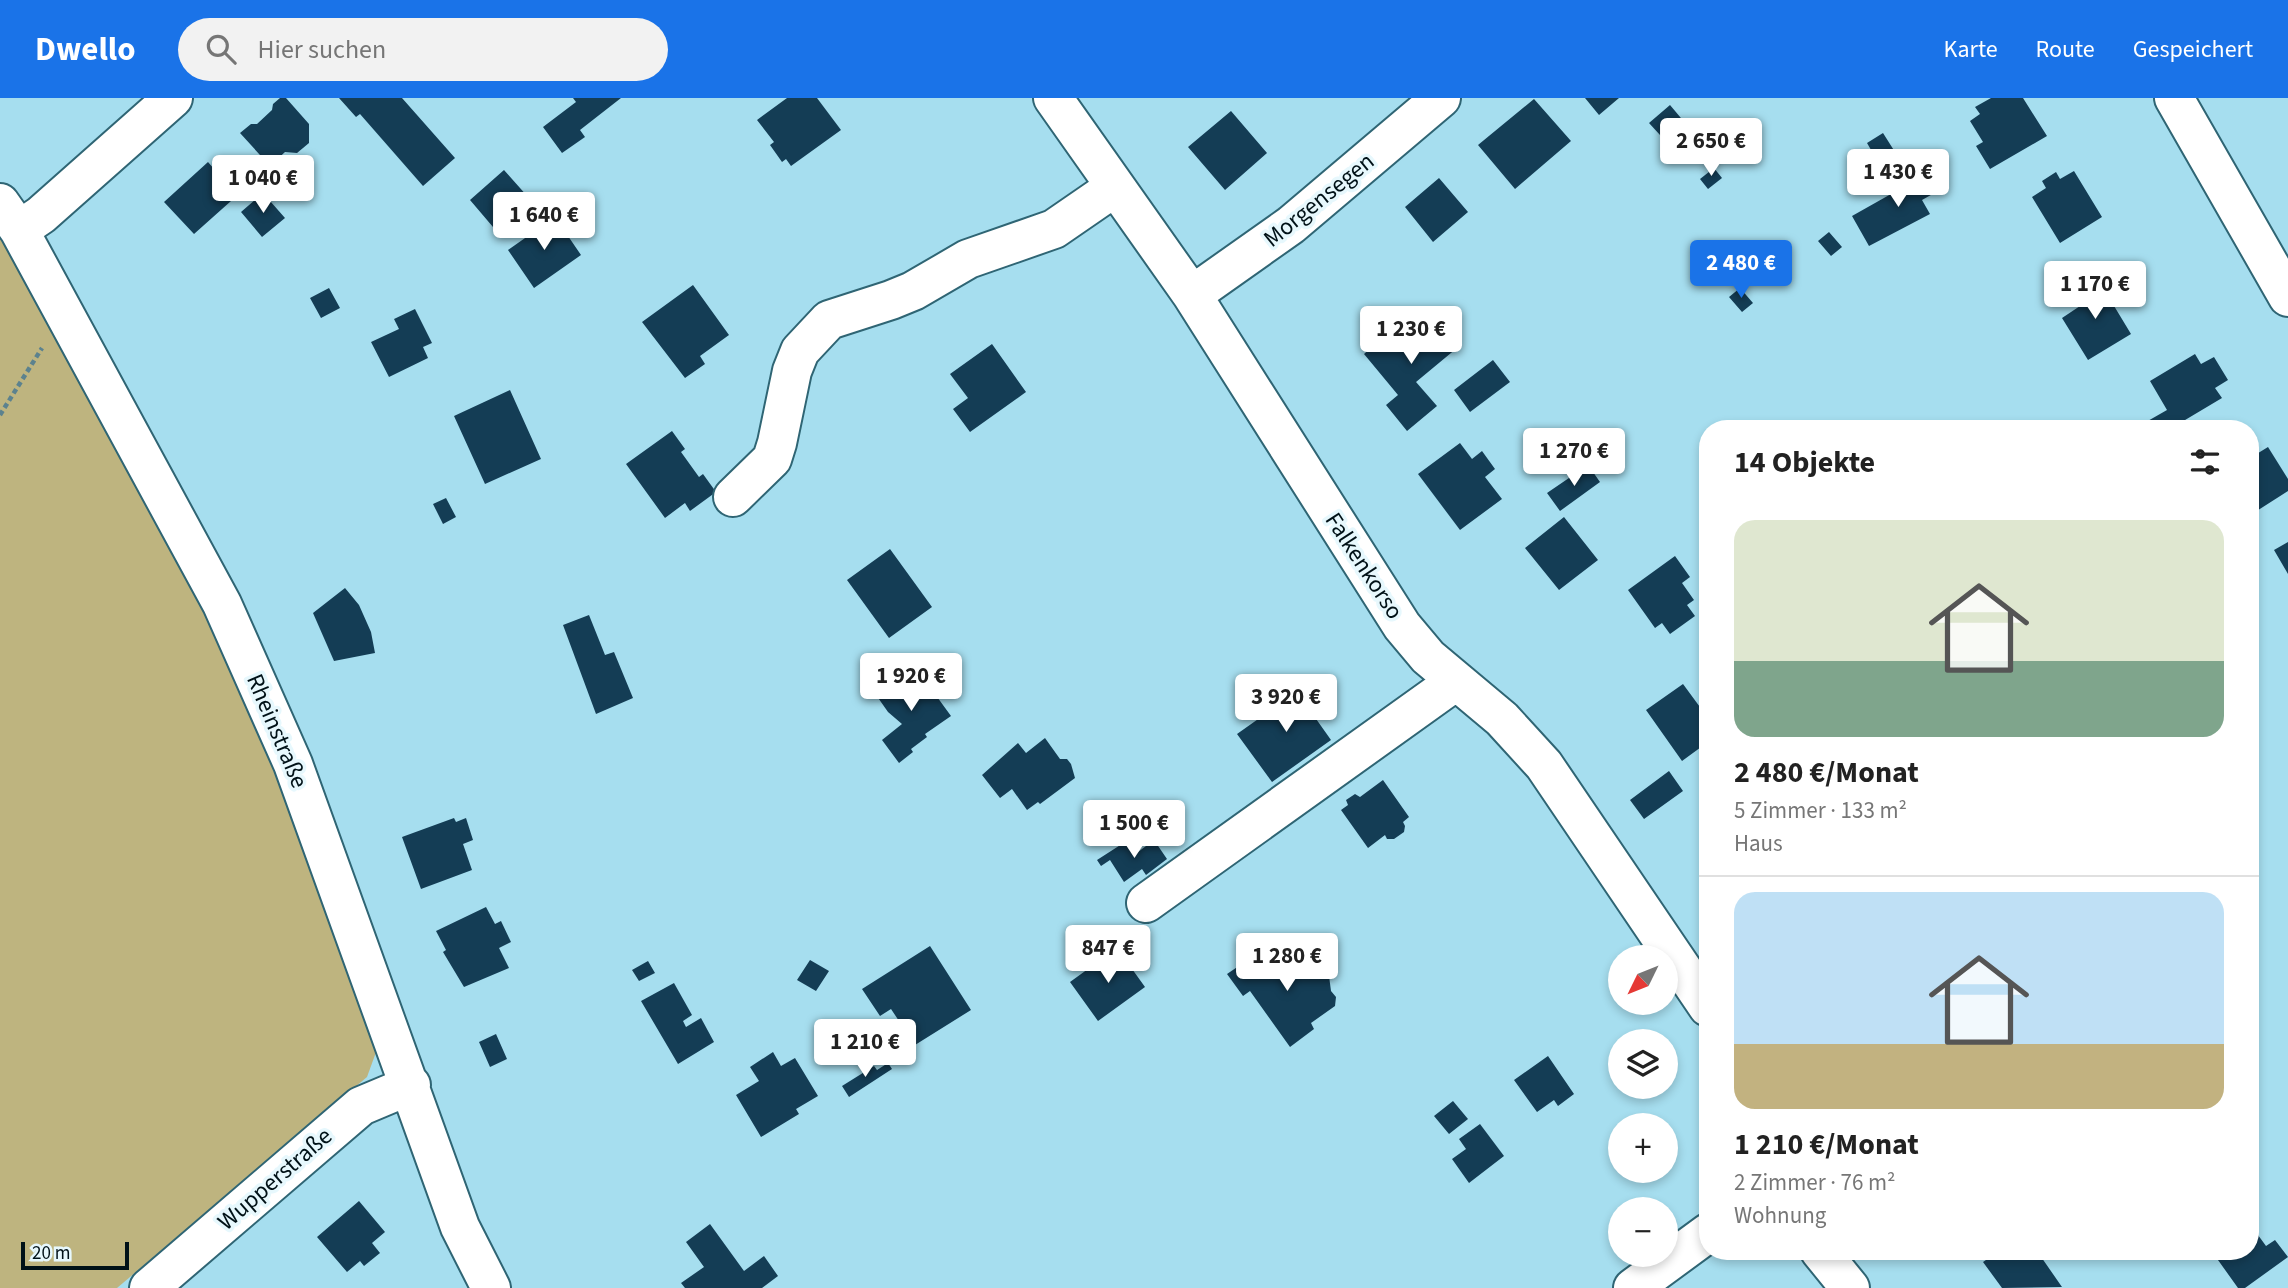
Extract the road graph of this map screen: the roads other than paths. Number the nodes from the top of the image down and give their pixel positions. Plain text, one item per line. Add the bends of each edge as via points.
1 (173, 98) edge
2 (1053, 98) edge
3 (1441, 98) edge
4 (2174, 98) edge
5 (1115, 187) junction
6 (10, 217) edge
7 (1192, 295) junction
8 (2288, 297) edge
9 (733, 497) dead end
10 (1456, 681) junction
11 (1146, 903) dead end
12 (1699, 994) edge
13 (411, 1086) junction
14 (1699, 1240) edge
15 (1827, 1260) edge
16 (149, 1288) edge
17 (491, 1288) edge
18 (1633, 1288) edge
19 (1850, 1288) edge

1 - 6 street via 41,215
2 - 5 street, Falkenkorso
3 - 7 street, Morgensegen via 1291,225
4 - 8 street
5 - 7 street, Falkenkorso
5 - 9 street via 1054,229 968,259 891,300 829,320 800,351 772,459
6 - 13 street, Rheinstraße via 228,616 293,764
7 - 10 street, Falkenkorso via 1402,625
10 - 11 street
10 - 12 street, Falkenkorso via 1502,719 1544,765
13 - 16 street, Wupperstraße via 361,1106
13 - 17 street, Rheinstraße via 460,1227
14 - 18 street
15 - 19 street

